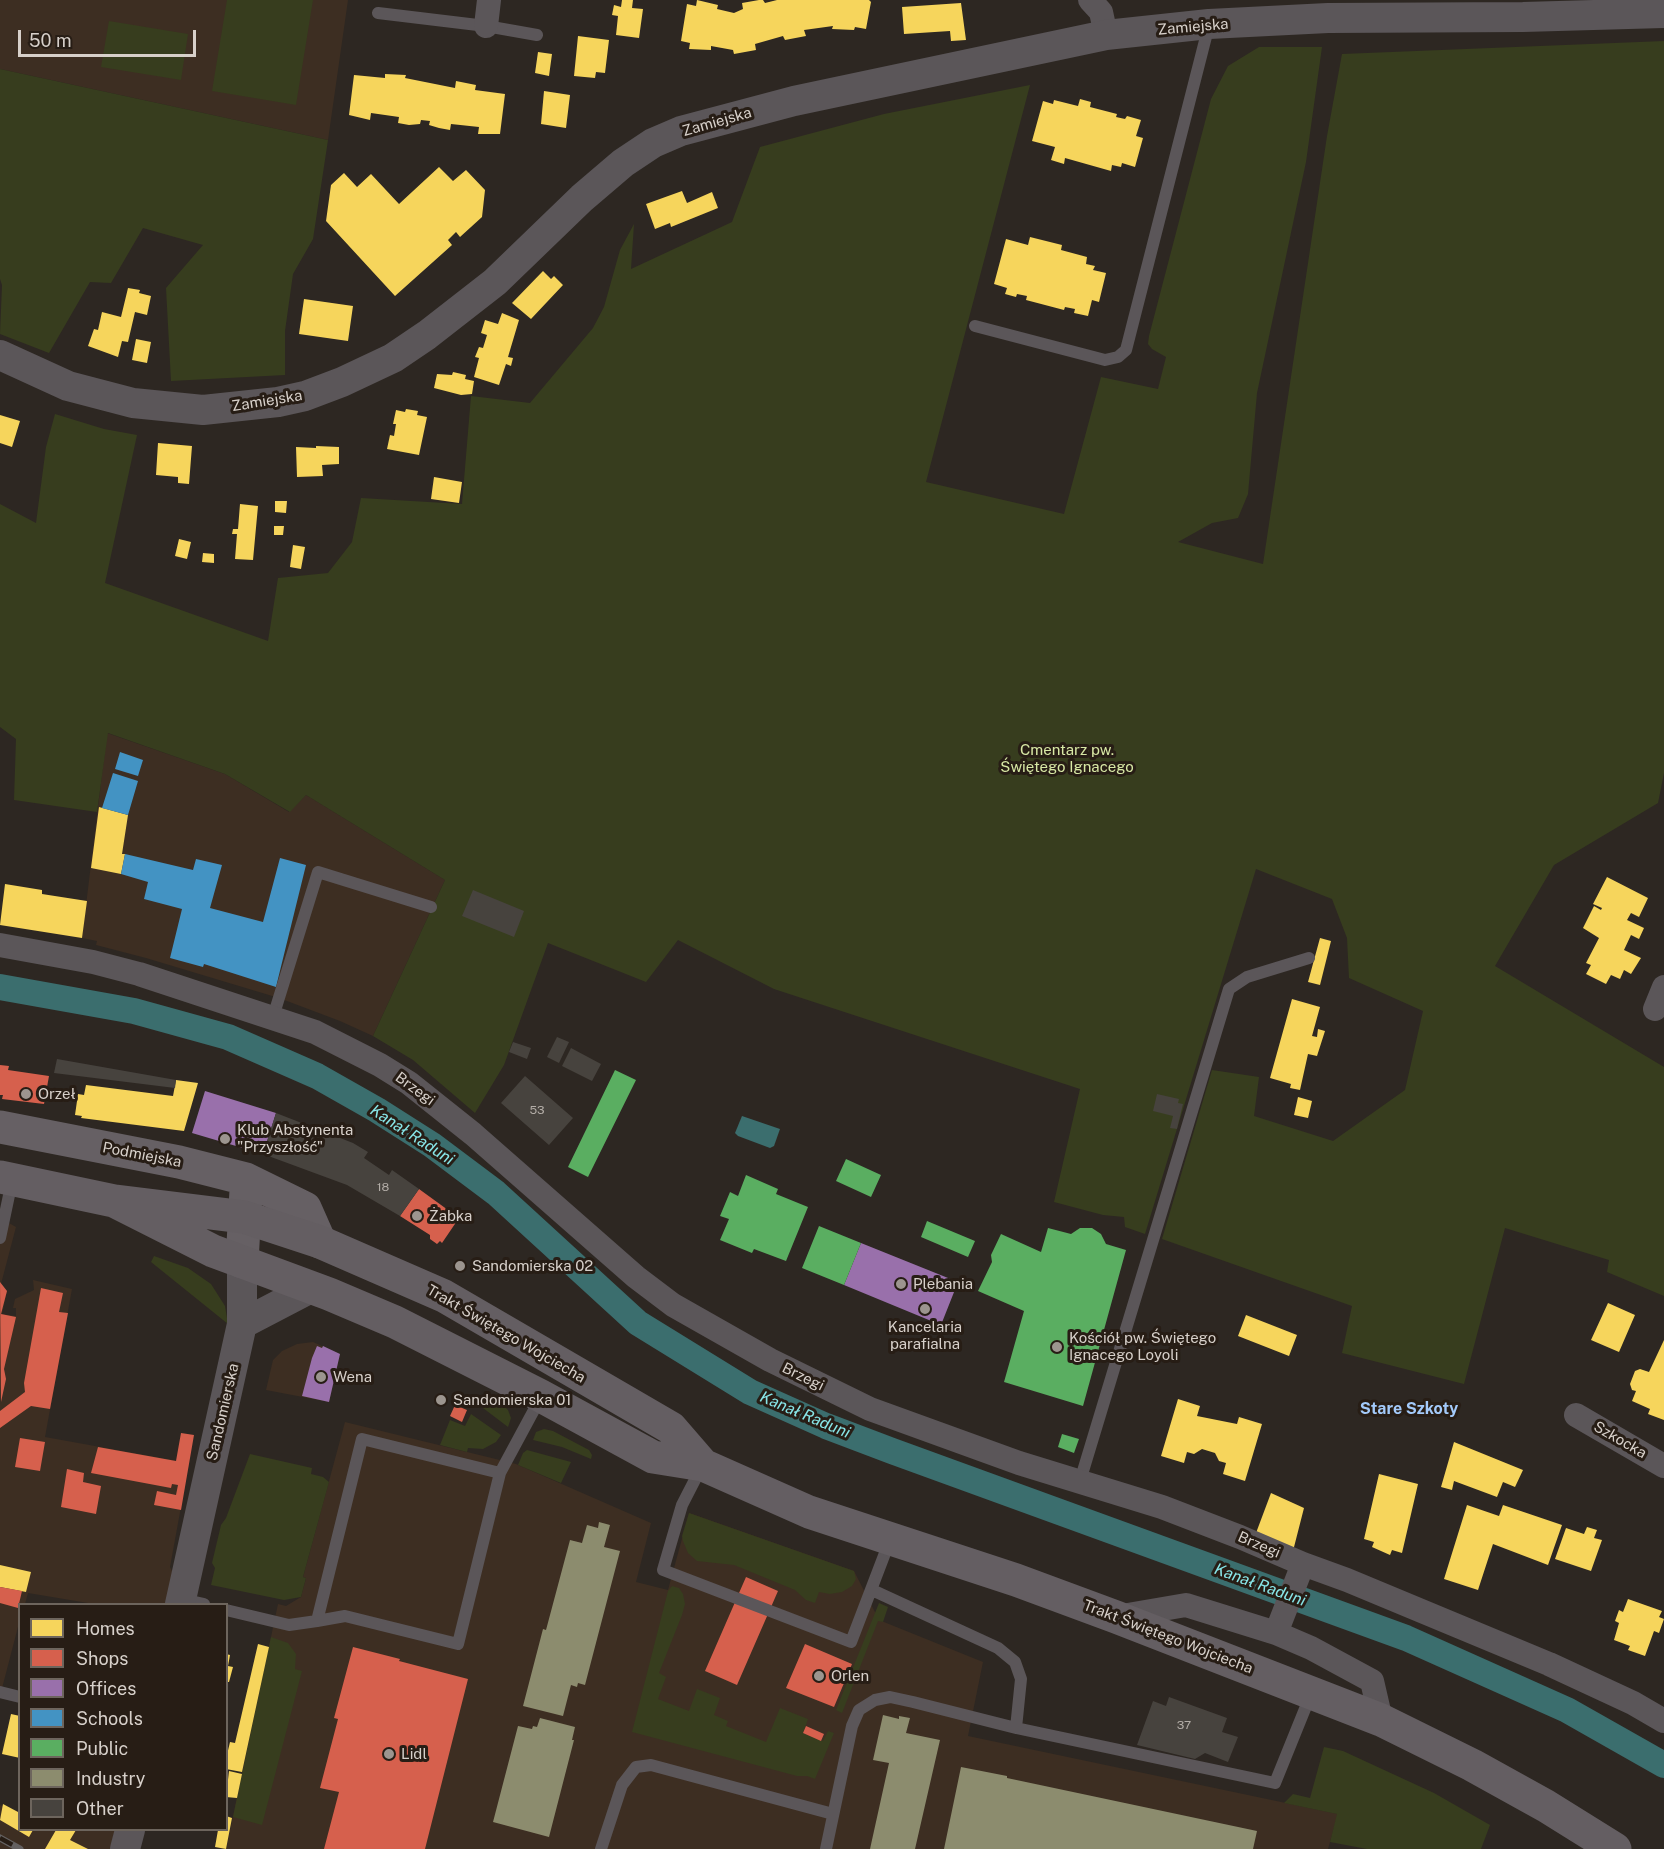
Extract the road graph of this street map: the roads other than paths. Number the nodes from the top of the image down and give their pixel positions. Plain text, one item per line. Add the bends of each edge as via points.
1 (489, 0) edge
2 (1090, 0) edge
3 (378, 13) dead end
4 (1664, 13) edge
5 (1209, 24) junction
6 (486, 26) junction
7 (537, 35) dead end
8 (1106, 35) junction
9 (975, 326) dead end
10 (0, 355) edge
11 (430, 907) dead end
12 (0, 945) edge
13 (1309, 958) dead end
14 (273, 1017) junction
15 (0, 1127) edge
16 (6, 1179) edge
17 (246, 1179) junction
18 (114, 1201) junction
19 (244, 1218) junction
20 (0, 1238) edge
21 (320, 1242) junction
22 (228, 1257) junction
23 (311, 1288) junction
24 (242, 1324) junction
25 (541, 1396) junction
26 (1576, 1415) dead end
27 (703, 1465) junction
28 (1664, 1466) edge
29 (500, 1473) junction
30 (1080, 1481) junction
31 (890, 1539) junction
32 (1301, 1569) junction
33 (872, 1590) junction
34 (188, 1603) edge
35 (228, 1610) edge
36 (1116, 1617) junction
37 (317, 1622) junction
38 (1280, 1622) junction
39 (0, 1692) edge
40 (1311, 1692) junction
41 (18, 1696) edge
42 (1381, 1720) junction
43 (1664, 1721) edge
44 (1016, 1728) junction
45 (833, 1814) junction
46 (130, 1831) edge
47 (126, 1849) edge
48 (601, 1849) edge
49 (826, 1849) edge
50 (1615, 1849) edge

1 - 6 street
2 - 8 street via 1101,12
3 - 6 lane
4 - 5 street, Zamiejska via 1524,13
5 - 8 street, Zamiejska
5 - 9 lane via 1126,350 1105,360
6 - 7 lane
8 - 10 street, Zamiejska via 794,101 672,135 623,163 495,282 427,335 393,358 305,396 203,410 134,402 68,386
11 - 14 lane via 318,872
12 - 14 street, Brzegi via 140,974
13 - 30 lane via 1247,976 1229,989
14 - 30 street, Brzegi via 315,1032 410,1083 636,1276 683,1311 770,1360 870,1409
15 - 17 main road, Podmiejska
16 - 18 main road, Trakt Świętego Wojciecha
16 - 20 lane
17 - 19 main road
17 - 21 main road, Podmiejska via 305,1208
18 - 19 main road, Trakt Świętego Wojciecha
18 - 22 main road, Trakt Świętego Wojciecha
19 - 21 main road, Trakt Świętego Wojciecha
19 - 22 main road, Sandomierska
21 - 27 main road, Trakt Świętego Wojciecha via 444,1296 671,1428
22 - 23 main road, Trakt Świętego Wojciecha
22 - 24 street, Sandomierska
23 - 24 street
23 - 25 main road, Trakt Świętego Wojciecha via 395,1322
24 - 34 street, Sandomierska
25 - 27 main road, Trakt Świętego Wojciecha via 652,1457
25 - 29 lane
26 - 28 street, Szkocka
27 - 31 main road, Trakt Świętego Wojciecha via 809,1512
27 - 33 lane via 682,1505 662,1576 851,1642
29 - 37 lane via 458,1644 345,1616
29 - 37 lane via 362,1439
30 - 32 street, Brzegi via 1240,1537
31 - 33 lane
31 - 36 main road, Trakt Świętego Wojciecha
32 - 38 street
32 - 43 street, Brzegi via 1347,1580 1507,1646
33 - 44 lane via 998,1648 1015,1662 1021,1678
35 - 37 lane via 289,1625
36 - 38 street via 1186,1605
36 - 40 main road, Trakt Świętego Wojciecha
38 - 42 street via 1311,1648 1372,1681
39 - 41 lane
40 - 42 main road, Trakt Świętego Wojciecha
40 - 44 lane via 1275,1783
42 - 50 main road, Trakt Świętego Wojciecha via 1491,1775
44 - 45 lane via 913,1702 875,1700 859,1710 852,1726
45 - 48 lane via 651,1766 636,1767 622,1785
45 - 49 lane
46 - 47 street

